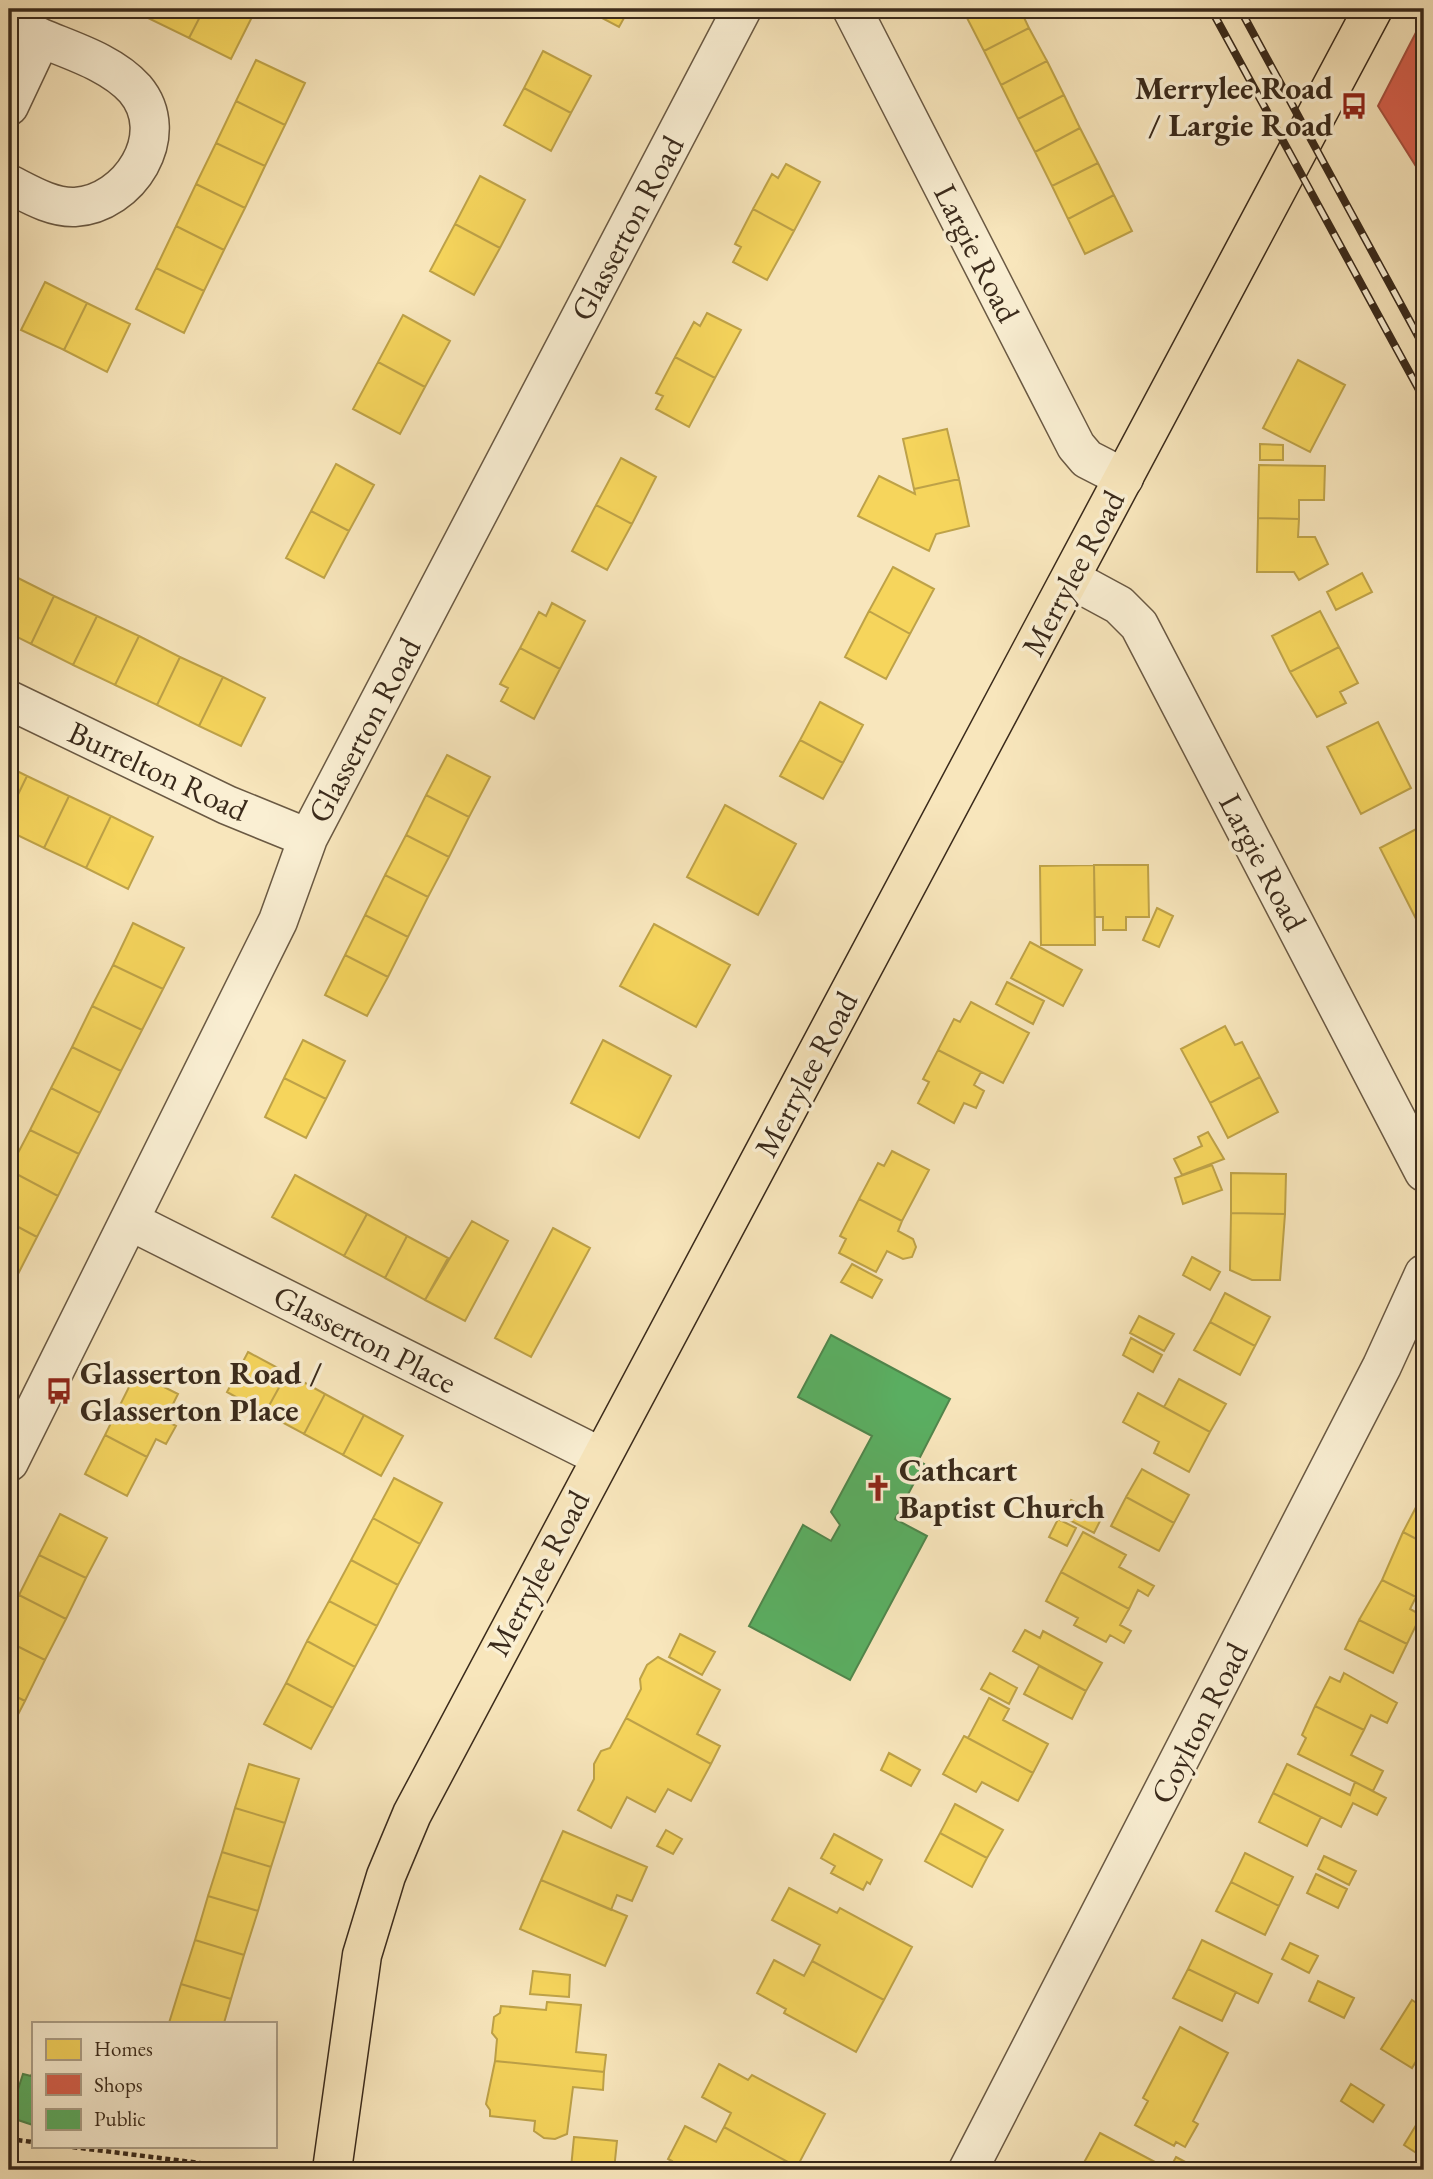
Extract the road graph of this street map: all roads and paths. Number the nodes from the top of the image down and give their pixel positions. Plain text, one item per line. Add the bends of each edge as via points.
1 (742, 9) edge
2 (852, 9) edge
3 (1369, 10) edge
4 (25, 30) edge
5 (9, 106) edge
6 (9, 184) edge
7 (1124, 478) junction
8 (1071, 579) junction
9 (9, 699) edge
10 (308, 838) junction
11 (1424, 1172) edge
12 (130, 1221) junction
13 (1424, 1274) edge
14 (601, 1457) junction
15 (9, 1462) edge
16 (9, 2139) edge
17 (32, 2142) edge
18 (80, 2148) edge
19 (256, 2170) edge
20 (332, 2170) edge
21 (968, 2170) edge

1 - 10 street, Glasserton Road
2 - 7 street, Largie Road via 1076,446 1087,459
3 - 7 main road, Merrylee Road
4 - 5 street
4 - 6 street via 104,66 136,90 150,127 136,172 121,189 100,201 74,207 52,203
7 - 8 main road, Merrylee Road
8 - 11 street, Largie Road via 1119,605 1139,625
8 - 14 main road, Merrylee Road
9 - 10 street, Burrelton Road via 227,805
10 - 12 street, Glasserton Road via 278,921
12 - 14 street, Glasserton Place
12 - 15 street, Glasserton Road
13 - 21 street, Coylton Road via 1376,1378
14 - 20 main road, Merrylee Road via 454,1730 386,1876 355,1992
16 - 17 path
18 - 19 path

